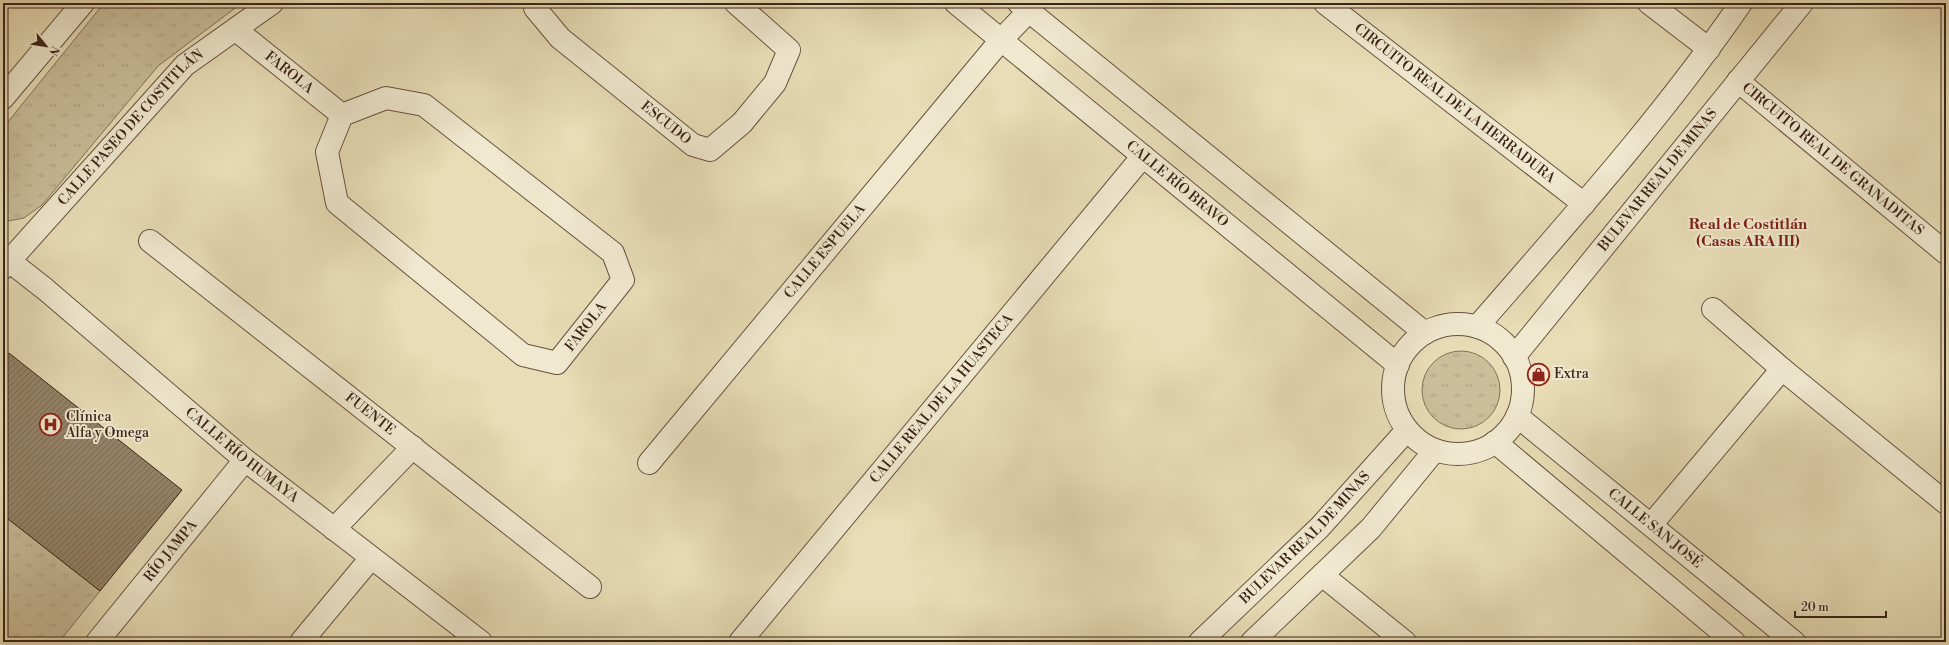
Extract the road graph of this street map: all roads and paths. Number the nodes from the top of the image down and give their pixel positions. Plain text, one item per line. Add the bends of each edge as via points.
1 (83, 3) edge
2 (272, 3) edge
3 (534, 3) edge
4 (736, 3) edge
5 (956, 3) edge
6 (1325, 3) edge
7 (1649, 3) edge
8 (1741, 3) edge
9 (1802, 3) edge
10 (1024, 7) edge
11 (236, 30) junction
12 (1001, 40) junction
13 (1709, 49) junction
14 (1738, 81) junction
15 (3, 98) edge
16 (342, 115) junction
17 (1143, 156) junction
18 (1584, 204) junction
19 (150, 240) dead end
20 (1946, 253) edge
21 (5, 262) edge
22 (1713, 309) dead end
23 (1477, 327) junction
24 (1425, 333) junction
25 (1514, 357) junction
26 (1398, 364) junction
27 (1782, 368) junction
28 (1517, 416) junction
29 (1407, 430) junction
30 (1495, 442) junction
31 (413, 447) junction
32 (1436, 450) junction
33 (245, 460) junction
34 (650, 463) dead end
35 (1946, 503) edge
36 (1651, 525) junction
37 (334, 529) junction
38 (371, 558) junction
39 (1322, 575) junction
40 (590, 587) dead end
41 (97, 642) edge
42 (301, 642) edge
43 (482, 642) edge
44 (740, 642) edge
45 (1200, 642) edge
46 (1252, 642) edge
47 (1405, 642) edge
48 (1734, 642) edge
49 (1794, 642) edge

1 - 15 street
2 - 11 street, CALLE PASEO DE COSTITLÁN
3 - 4 street, ESCUDO via 534,8 560,38 693,145 710,150 742,123 775,83 789,50
5 - 12 street, CALLE RÍO BRAVO
6 - 18 street, CIRCUITO REAL DE LA HERRADURA
7 - 13 street
8 - 13 street
9 - 14 street, BULEVAR REAL DE MINAS
10 - 12 street, CALLE ESPUELA
10 - 24 street
11 - 16 street, FAROLA
11 - 21 street, CALLE PASEO DE COSTITLÁN via 185,65
12 - 17 street, CALLE RÍO BRAVO
12 - 34 street, CALLE ESPUELA
13 - 18 street
14 - 20 street, CIRCUITO REAL DE GRANADITAS
14 - 25 street, BULEVAR REAL DE MINAS
16 - 16 street, FAROLA via 386,98 424,105 613,253 623,280 557,363 523,355 337,203 327,152
17 - 26 street, CALLE RÍO BRAVO
17 - 44 street, CALLE REAL DE LA HUASTECA
18 - 23 street
19 - 31 street, FUENTE
21 - 33 street, CALLE RÍO HUMAYA via 51,294
22 - 27 street
23 - 24 street via 1459,324 1441,326
23 - 25 street via 1492,333
24 - 26 street via 1408,347
25 - 28 street via 1520,370 1522,386 1522,401
26 - 29 street via 1393,387 1396,410
27 - 35 street
27 - 36 street
28 - 30 street via 1508,430
28 - 36 street, CALLE SAN JOSÉ
29 - 32 street via 1425,445
29 - 45 street, BULEVAR REAL DE MINAS via 1320,527
30 - 32 street via 1476,451 1456,454
30 - 48 street
31 - 37 street
31 - 40 street, FUENTE
32 - 39 street via 1371,528
33 - 37 street, CALLE RÍO HUMAYA
33 - 41 street, RÍO JAMPA
36 - 49 street, CALLE SAN JOSÉ
37 - 38 street, CALLE RÍO HUMAYA
38 - 42 street
38 - 43 street, CALLE RÍO HUMAYA
39 - 46 street
39 - 47 street

